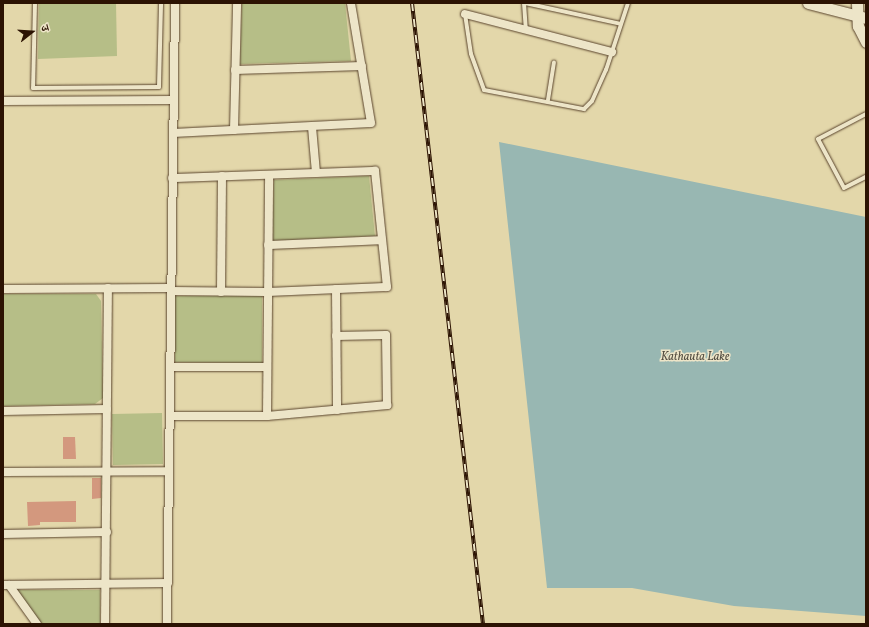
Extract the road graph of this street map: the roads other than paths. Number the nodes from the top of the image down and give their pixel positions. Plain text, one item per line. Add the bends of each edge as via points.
1 (35, 3) edge
2 (161, 3) edge
3 (175, 3) edge
4 (237, 3) edge
5 (351, 3) edge
6 (525, 3) edge
7 (628, 3) edge
8 (808, 3) edge
9 (856, 3) edge
10 (866, 5) edge
11 (465, 14) joint
12 (861, 17) edge
13 (621, 24) junction
14 (526, 30) dead end
15 (866, 42) edge
16 (612, 52) junction
17 (554, 62) dead end
18 (362, 66) junction
19 (235, 70) junction
20 (173, 100) junction
21 (548, 100) junction
22 (3, 101) edge
23 (866, 114) edge
24 (312, 127) junction
25 (234, 130) junction
26 (173, 132) junction
27 (316, 173) junction
28 (270, 174) junction
29 (222, 176) junction
30 (866, 177) edge
31 (172, 178) junction
32 (381, 240) junction
33 (268, 245) junction
34 (3, 288) edge
35 (108, 288) junction
36 (336, 289) junction
37 (171, 290) junction
38 (222, 292) junction
39 (266, 292) junction
40 (336, 336) junction
41 (170, 367) junction
42 (267, 367) junction
43 (107, 409) junction
44 (337, 410) junction
45 (3, 411) edge
46 (170, 416) junction
47 (267, 416) junction
48 (169, 471) junction
49 (3, 472) edge
50 (108, 472) junction
51 (107, 532) junction
52 (3, 534) edge
53 (168, 583) junction
54 (107, 584) junction
55 (6, 585) edge
56 (37, 624) edge
57 (105, 624) edge
58 (167, 624) edge

1 - 2 lane via 33,88 159,87
3 - 20 street
4 - 19 street
5 - 18 street
6 - 13 lane
6 - 14 lane
7 - 13 lane
8 - 12 street
9 - 10 street
9 - 12 street
11 - 16 street
11 - 21 lane via 471,54 484,90
12 - 15 street
13 - 16 lane
16 - 21 lane via 592,101 584,109
17 - 21 lane
18 - 19 street
18 - 24 street via 371,123
19 - 25 street
20 - 22 street
20 - 26 street
23 - 30 lane via 818,139 844,188
24 - 25 street
24 - 27 street
25 - 26 street
26 - 31 street
27 - 28 street
27 - 32 street via 374,171
28 - 29 street
28 - 33 street
29 - 31 street
29 - 38 street
31 - 37 street
32 - 33 street
32 - 36 street via 387,287
33 - 39 street
34 - 35 street
35 - 37 street
35 - 43 street
36 - 39 street
36 - 40 street
37 - 38 street
37 - 41 street
38 - 39 street
39 - 42 street
40 - 44 street
40 - 44 street via 386,335 387,405
41 - 42 street
41 - 46 street
42 - 47 street
43 - 45 street
43 - 50 street
44 - 47 street
46 - 47 street
46 - 48 street
48 - 50 street
48 - 53 street
49 - 50 street
50 - 51 street
51 - 52 street
51 - 54 street
53 - 54 street
53 - 58 street
54 - 55 street
54 - 57 street
55 - 56 street

